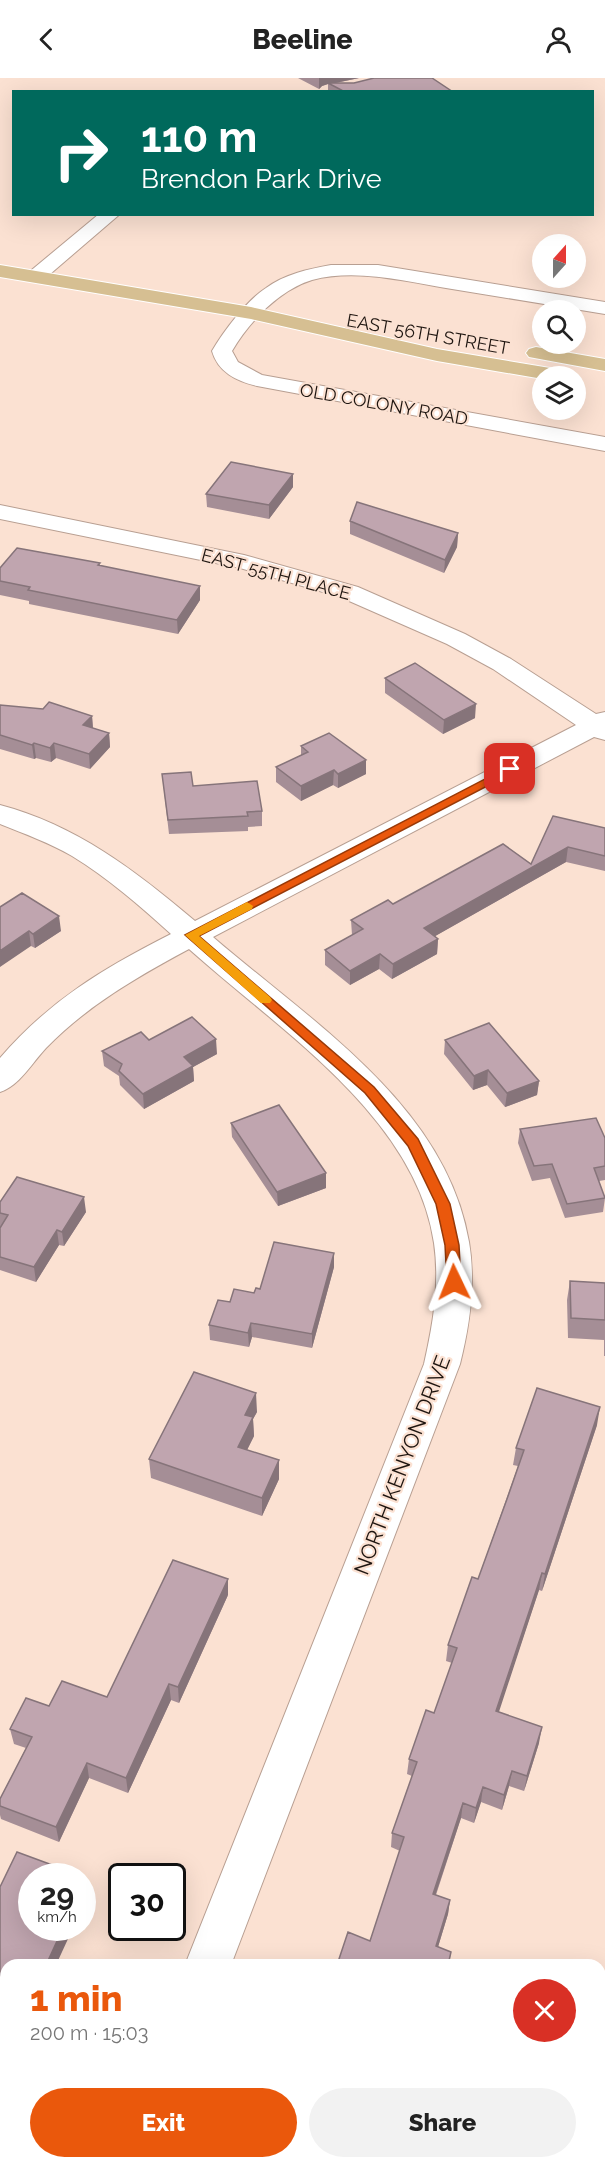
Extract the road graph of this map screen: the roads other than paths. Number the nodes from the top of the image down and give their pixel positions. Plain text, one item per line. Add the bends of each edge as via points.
1 (109, 216) edge
2 (0, 271) edge
3 (35, 277) junction
4 (605, 308) edge
5 (251, 313) junction
6 (440, 336) dead end
7 (462, 339) dead end
8 (605, 365) edge
9 (532, 371) edge
10 (586, 381) edge
11 (605, 384) edge
12 (605, 444) edge
13 (0, 513) edge
14 (602, 726) edge
15 (0, 814) edge
16 (191, 935) junction
17 (0, 1080) edge
18 (210, 1959) edge

1 - 3 street
2 - 3 main road, EAST 56TH STREET
3 - 5 main road, EAST 56TH STREET
4 - 5 street via 352,270 290,281
5 - 6 main road, EAST 56TH STREET via 291,310
5 - 9 main road, EAST 56TH STREET via 437,355
5 - 12 street, OLD COLONY ROAD via 222,351 228,365 248,376
7 - 8 main road, EAST 56TH STREET
10 - 11 main road
13 - 14 street, EAST 55TH PLACE via 244,562 349,592 456,639
14 - 16 street
15 - 16 street, NORTH KENYON DRIVE via 90,855
16 - 17 street via 120,973 74,1005 44,1031
16 - 18 street, NORTH KENYON DRIVE via 369,1090 397,1122 413,1143 438,1192 454,1260 450,1334 437,1380

